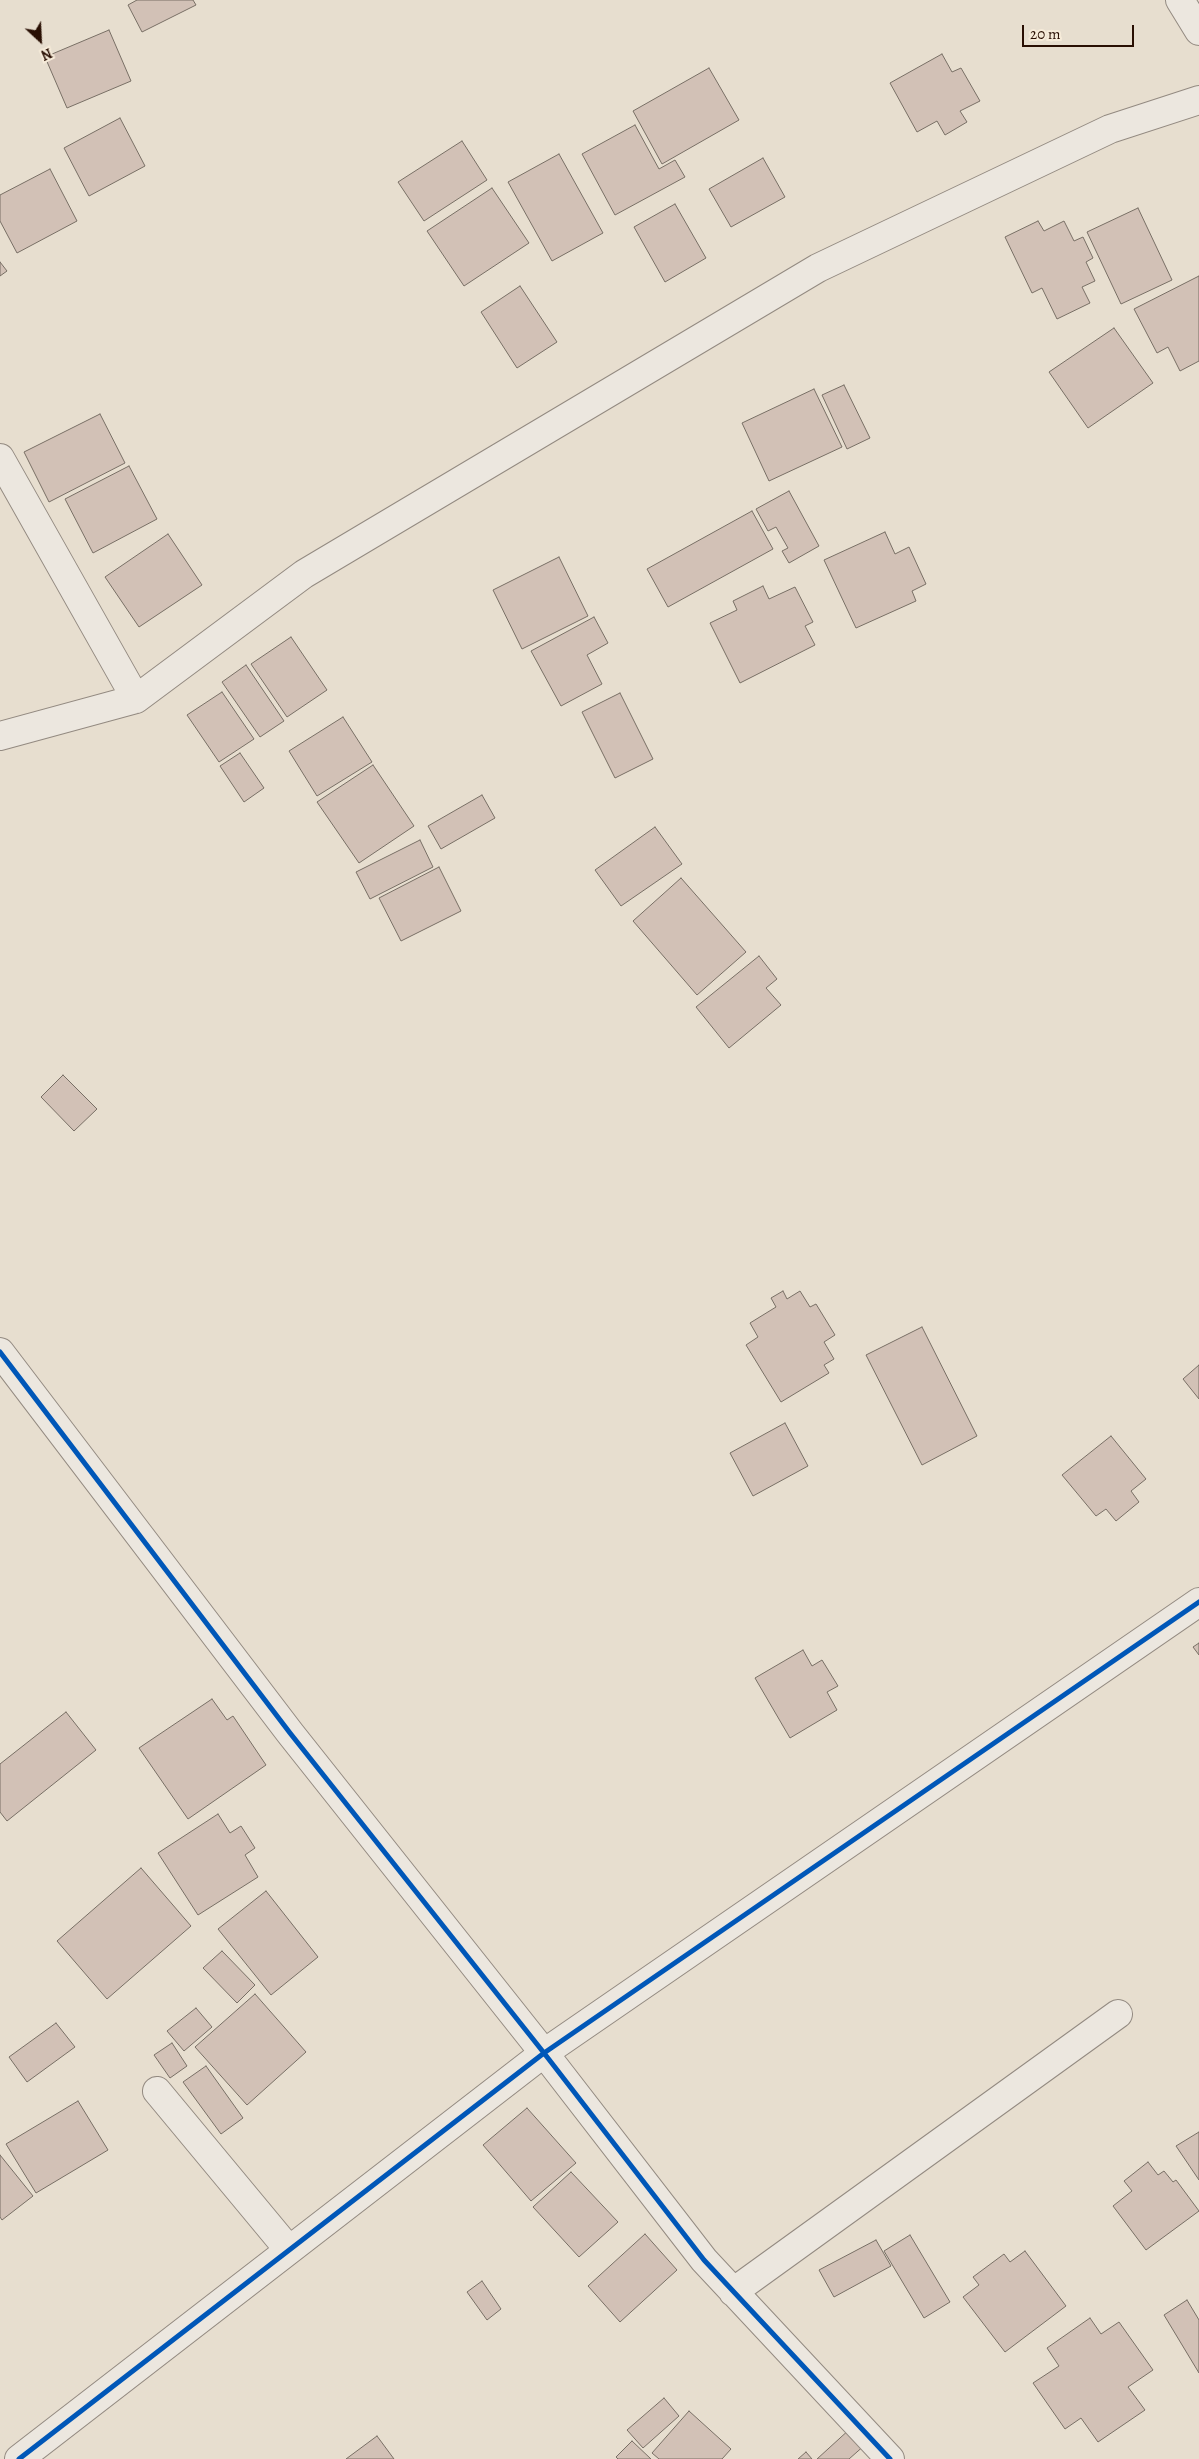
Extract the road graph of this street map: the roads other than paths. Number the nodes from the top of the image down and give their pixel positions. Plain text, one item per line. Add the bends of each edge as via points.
1 (1180, 0) edge
2 (1199, 32) edge
3 (1199, 100) edge
4 (0, 458) edge
5 (136, 700) junction
6 (0, 736) edge
7 (0, 1352) edge
8 (1199, 1602) edge
9 (1118, 2014) dead end
10 (544, 2053) junction
11 (157, 2091) dead end
12 (289, 2250) junction
13 (733, 2292) junction
14 (19, 2459) edge
15 (890, 2459) edge

1 - 2 street
3 - 5 street via 1110,129 818,268 304,574
4 - 5 street
5 - 6 street
7 - 10 street via 284,1725
8 - 10 street
9 - 13 street
10 - 12 street
10 - 13 street via 704,2260
11 - 12 street
12 - 14 street
13 - 15 street

